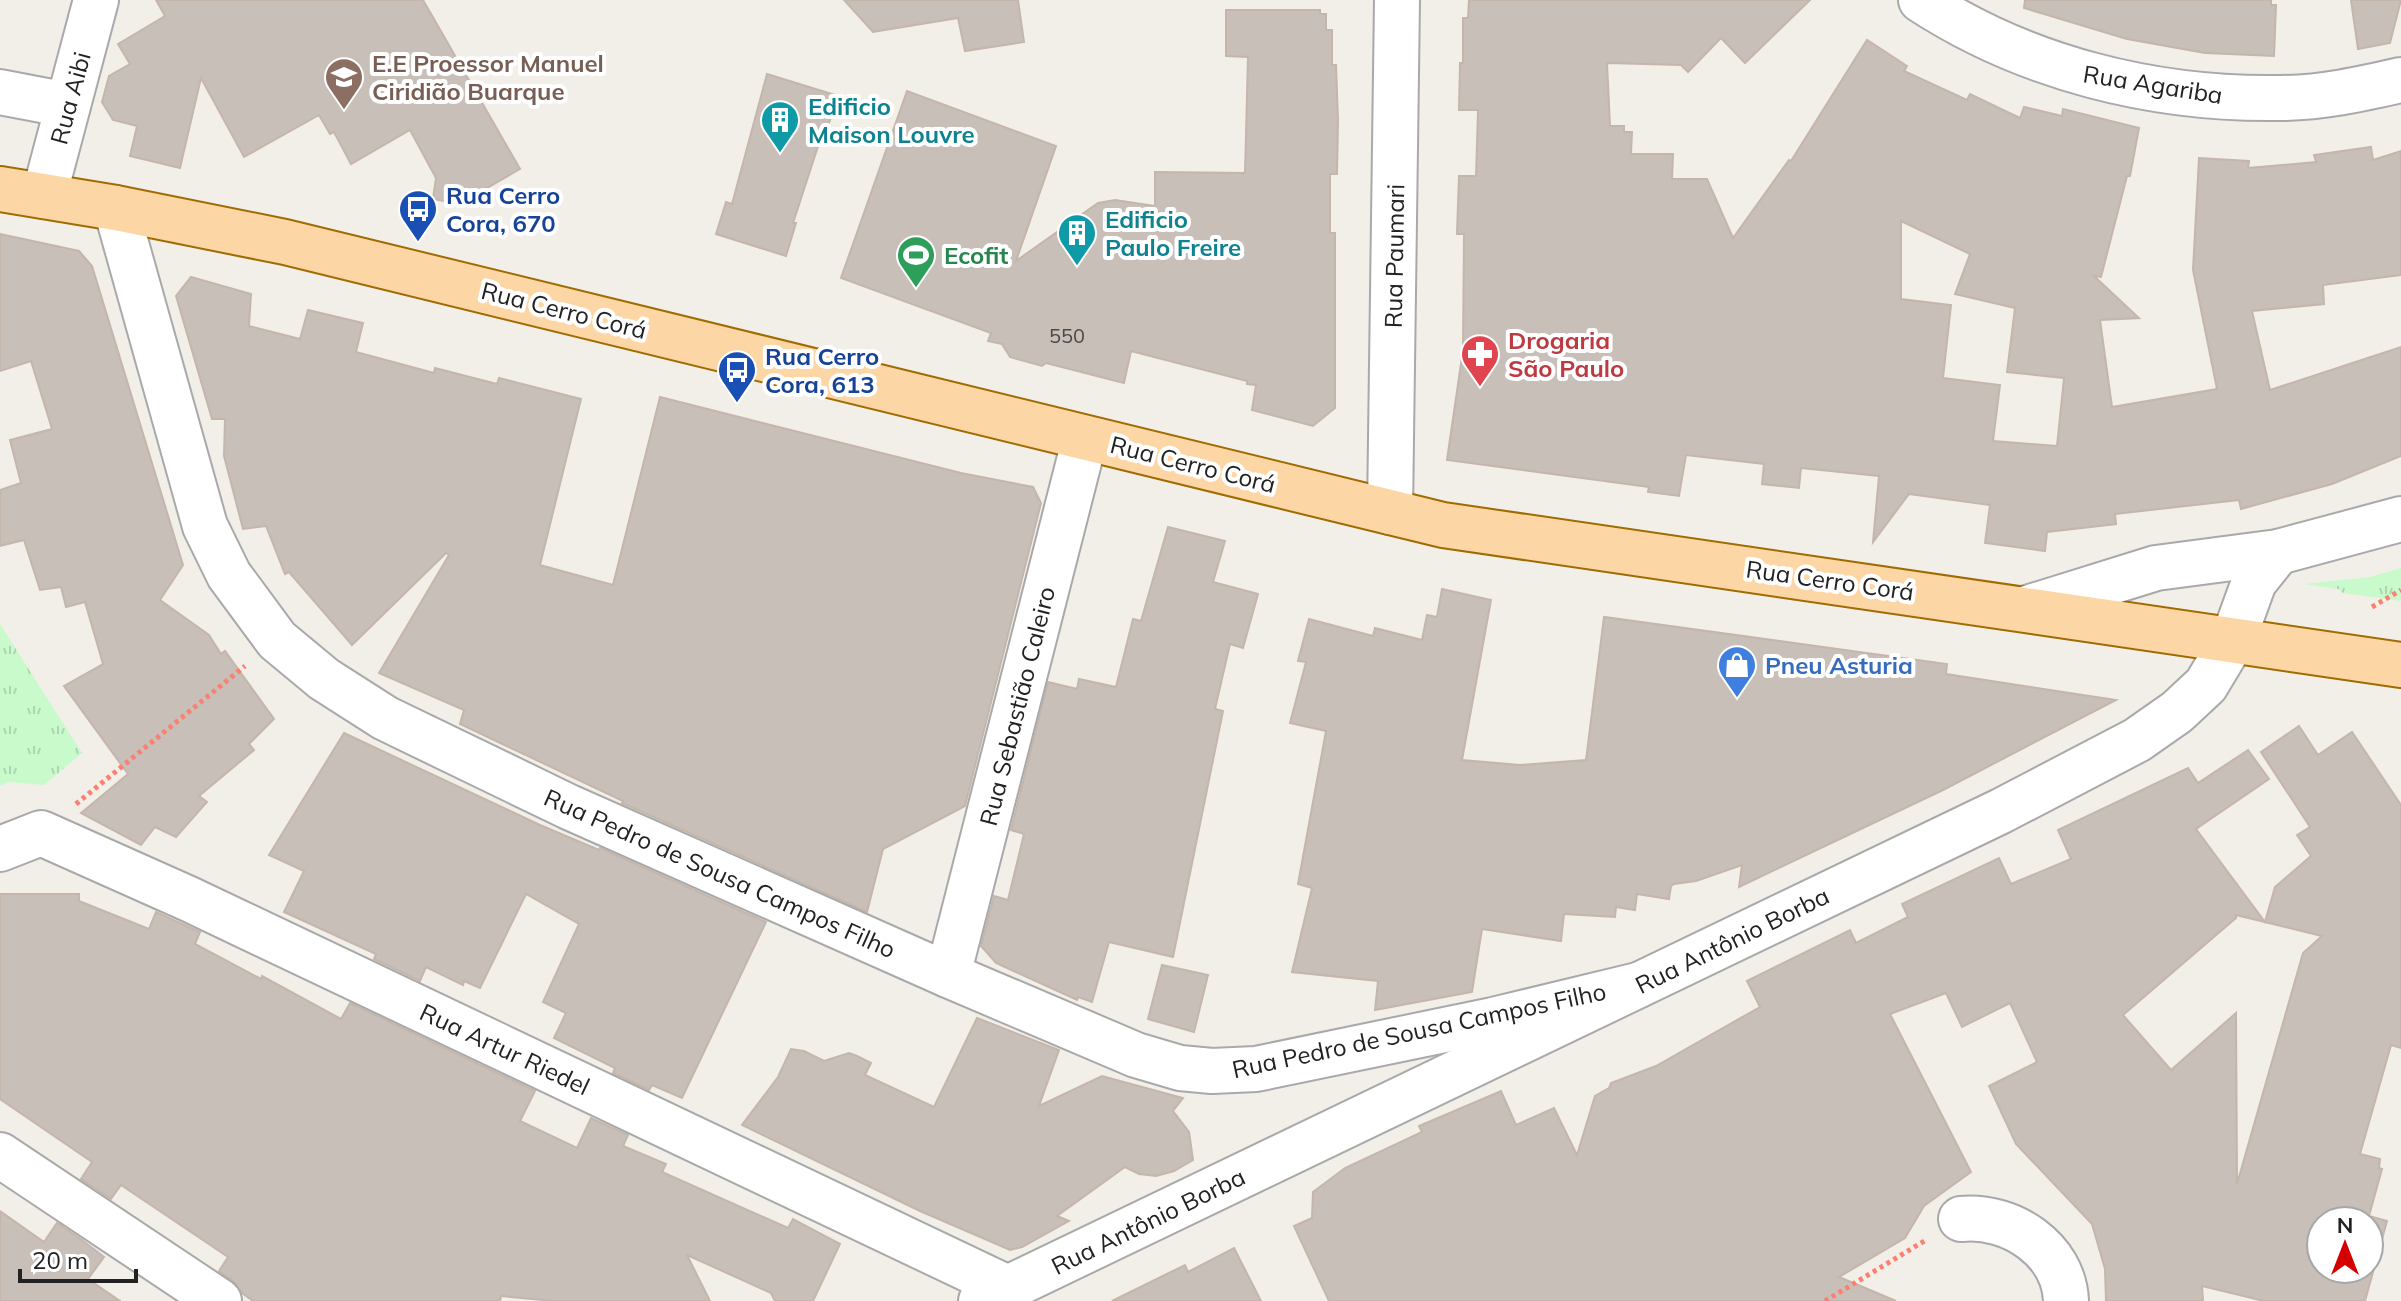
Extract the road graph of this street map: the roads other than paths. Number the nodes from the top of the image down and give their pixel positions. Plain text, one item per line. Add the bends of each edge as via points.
1 (96, 0) edge
2 (1397, 0) edge
3 (1921, 0) edge
4 (2401, 80) edge
5 (0, 92) edge
6 (68, 105) junction
7 (0, 189) edge
8 (44, 196) junction
9 (116, 208) junction
10 (1085, 438) junction
11 (1390, 512) junction
12 (2401, 519) edge
13 (2278, 552) junction
14 (2024, 609) junction
15 (2233, 640) junction
16 (2401, 665) edge
17 (0, 849) edge
18 (948, 975) junction
19 (1638, 985) junction
20 (0, 1155) edge
21 (1961, 1219) road end
22 (994, 1295) edge
23 (219, 1301) edge
24 (2066, 1301) edge

1 - 6 street, Rua Aibi
2 - 11 street, Rua Paumari
3 - 4 street, Rua Agariba via 2011,47 2074,72 2125,84 2207,96 2283,98
5 - 6 street
6 - 8 street, Rua Aibi
7 - 8 main road, Rua Cerro Corá
8 - 9 main road, Rua Cerro Corá
9 - 10 main road, Rua Cerro Corá via 285,242
9 - 18 street, Rua Pedro de Sousa Campos Filho via 205,526 229,575 277,640 324,679 385,718 569,807
10 - 11 main road, Rua Cerro Corá
10 - 18 street, Rua Sebastião Caleiro
11 - 14 main road, Rua Cerro Corá via 1443,525
12 - 13 street
13 - 14 street via 2156,568
13 - 15 street, Rua Antônio Borba via 2254,582
14 - 15 main road, Rua Cerro Corá
15 - 16 main road, Rua Cerro Corá
15 - 19 street, Rua Antônio Borba via 2206,685 2137,740
17 - 22 street, Rua Artur Riedel via 41,833 189,899
18 - 19 street, Rua Pedro de Sousa Campos Filho via 1136,1055 1212,1071 1256,1069
19 - 22 street, Rua Antônio Borba
20 - 23 street
21 - 24 street via 1995,1222 2040,1244 2054,1261

